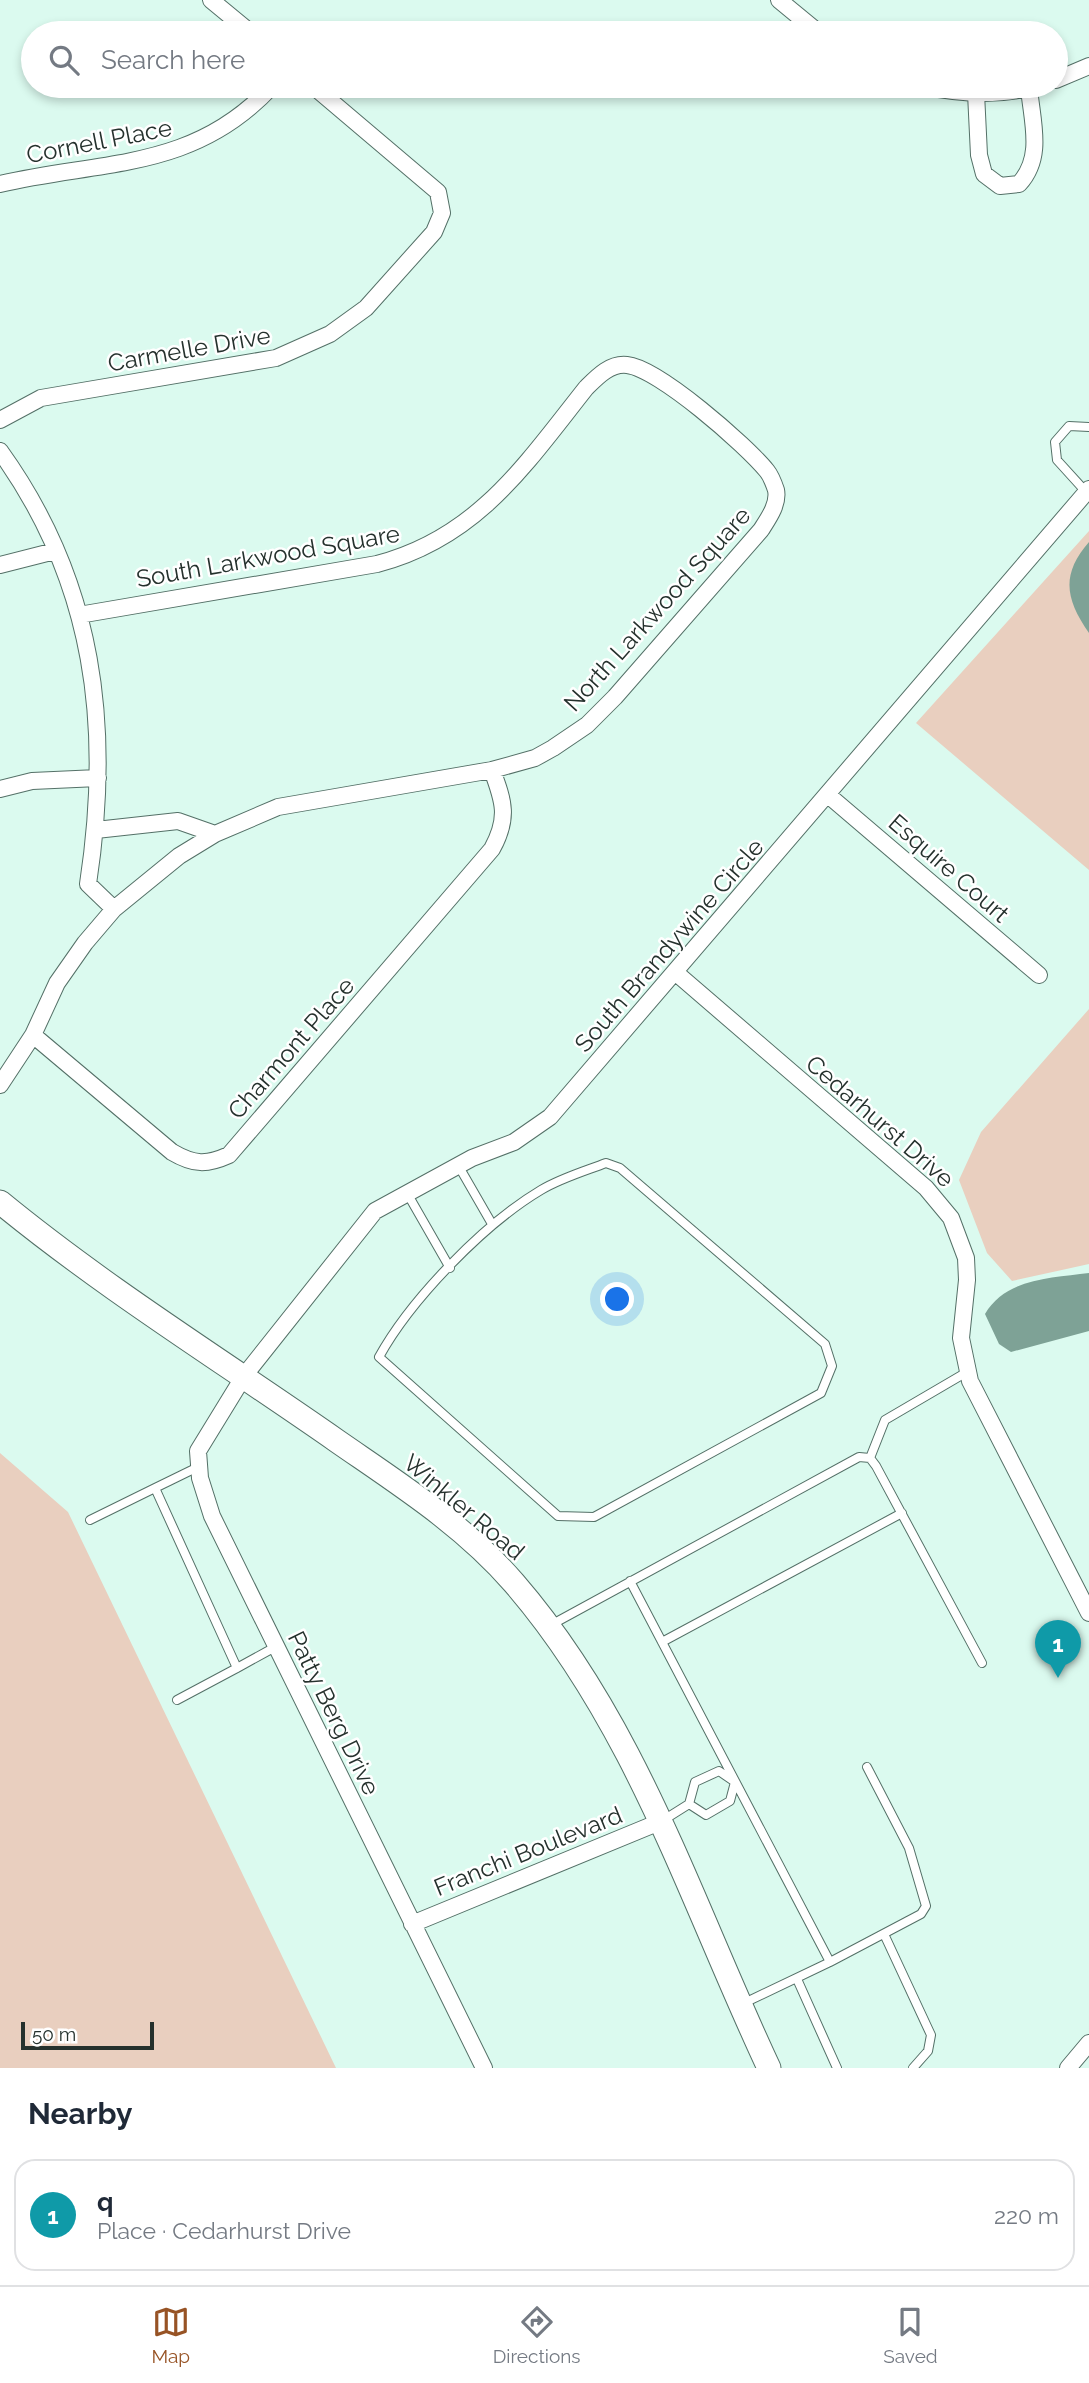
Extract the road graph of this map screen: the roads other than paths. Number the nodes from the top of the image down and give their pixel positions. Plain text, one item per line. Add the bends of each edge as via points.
1 (211, 0) edge
2 (779, 0) edge
3 (236, 21) edge
4 (805, 21) edge
5 (1089, 66) edge
6 (1068, 75) edge
7 (258, 98) edge
8 (327, 98) edge
9 (975, 98) edge
10 (1033, 98) edge
11 (0, 184) edge
12 (707, 418) joint
13 (0, 419) edge
14 (1089, 427) edge
15 (0, 451) edge
16 (1088, 491) edge
17 (55, 551) junction
18 (0, 565) edge
19 (79, 615) junction
20 (492, 770) junction
21 (98, 778) junction
22 (0, 789) edge
23 (828, 795) junction
24 (96, 830) junction
25 (215, 834) junction
26 (114, 909) junction
27 (676, 972) junction
28 (1039, 975) dead end
29 (33, 1035) junction
30 (0, 1085) edge
31 (458, 1165) junction
32 (407, 1193) junction
33 (0, 1202) edge
34 (492, 1224) junction
35 (450, 1268) junction
36 (967, 1372) junction
37 (244, 1376) junction
38 (870, 1458) junction
39 (199, 1467) junction
40 (155, 1488) junction
41 (902, 1513) junction
42 (90, 1521) dead end
43 (629, 1581) junction
44 (1089, 1613) edge
45 (549, 1626) junction
46 (662, 1642) junction
47 (277, 1646) junction
48 (982, 1663) dead end
49 (237, 1668) junction
50 (177, 1700) dead end
51 (867, 1767) dead end
52 (735, 1782) junction
53 (689, 1804) junction
54 (662, 1821) junction
55 (412, 1924) junction
56 (884, 1934) junction
57 (830, 1962) junction
58 (797, 1979) junction
59 (740, 2005) junction
60 (1089, 2043) edge
61 (484, 2068) edge
62 (769, 2068) edge
63 (837, 2068) edge
64 (913, 2068) edge
65 (1068, 2068) edge

1 - 3 street
2 - 4 street
5 - 6 street
7 - 11 street, Cornell Place via 228,125 184,148
8 - 13 street, Carmelle Drive via 438,192 442,213 434,232 382,292 351,321 276,358 62,394 22,406
9 - 10 street via 984,174 1000,186 1019,184 1032,170
12 - 19 street, South Larkwood Square via 663,380 624,364 606,370 586,388 481,511 424,549 377,564
12 - 20 street, North Larkwood Square via 770,474 777,494 772,513 625,687 587,725 535,758
14 - 16 lane via 1069,426 1055,442 1057,460
15 - 17 street via 33,503
16 - 23 street, South Brandywine Circle
17 - 18 street
17 - 19 street
19 - 21 street via 99,720
20 - 25 street, North Larkwood Square via 278,807
20 - 29 street, Charmont Place via 504,811 502,830 492,849 229,1155 210,1164 189,1162 172,1152
21 - 22 street via 51,779
21 - 24 street
23 - 27 street, South Brandywine Circle
23 - 28 street, Esquire Court
24 - 25 street via 178,821
24 - 26 street via 88,884
25 - 26 street, North Larkwood Square via 171,862
26 - 29 street, North Larkwood Square via 57,984
27 - 31 street, South Brandywine Circle via 550,1117 514,1142
27 - 36 street, Cedarhurst Drive via 939,1201 959,1235 966,1258 961,1338
29 - 30 street, North Larkwood Square
31 - 32 street, South Brandywine Circle
31 - 34 lane
32 - 35 lane
32 - 37 street, South Brandywine Circle via 374,1211
33 - 37 street, Winkler Road via 109,1285
34 - 35 lane
34 - 35 lane via 543,1188 606,1163 620,1168 825,1343 832,1366 821,1393 594,1517 558,1517 379,1357 393,1332
36 - 38 lane via 886,1420
36 - 44 street, Cedarhurst Drive
37 - 39 street via 198,1451
37 - 45 street, Winkler Road via 428,1504 496,1564
38 - 41 lane
38 - 43 lane via 859,1457
39 - 40 lane
39 - 47 street, Patty Berg Drive via 212,1516
40 - 42 lane
40 - 49 lane
41 - 46 lane
41 - 48 lane
43 - 45 lane
43 - 46 lane
45 - 54 street, Winkler Road via 605,1708
46 - 52 lane
47 - 49 lane
47 - 55 street, Patty Berg Drive
49 - 50 lane
51 - 56 lane via 909,1848 925,1896 921,1914
52 - 53 lane via 730,1801 706,1815
52 - 53 lane via 719,1771 695,1782
52 - 57 lane
53 - 54 lane
54 - 55 street, Franchi Boulevard
54 - 59 street, Winkler Road
55 - 61 street, Patty Berg Drive
56 - 57 lane
56 - 64 lane via 931,2035 928,2051
57 - 58 lane
58 - 59 lane
58 - 63 lane
59 - 62 street, Winkler Road
60 - 65 street

